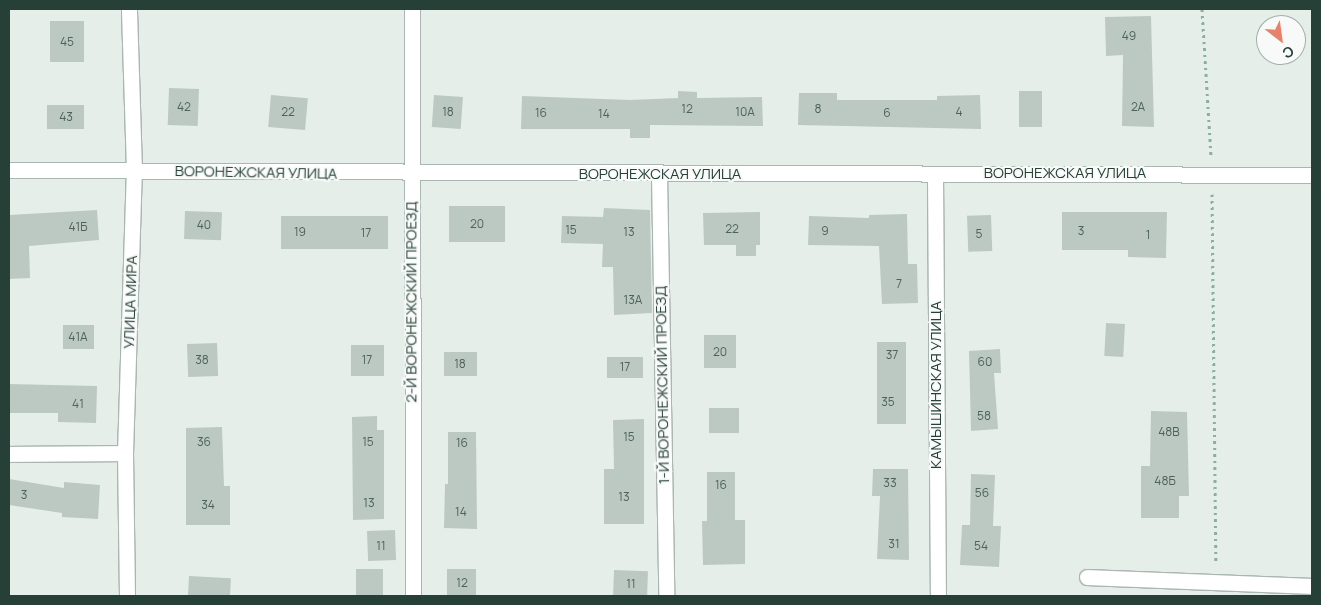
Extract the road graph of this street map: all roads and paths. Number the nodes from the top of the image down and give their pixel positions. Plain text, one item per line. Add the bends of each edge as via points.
1 (130, 9) edge
2 (412, 9) edge
3 (1202, 9) edge
4 (9, 170) edge
5 (134, 170) junction
6 (1212, 173) junction
7 (410, 174) junction
8 (659, 174) junction
9 (935, 174) junction
10 (1312, 175) edge
11 (125, 453) junction
12 (9, 454) edge
13 (1087, 577) dead end
14 (1216, 580) junction
15 (1312, 586) edge
16 (127, 596) edge
17 (413, 596) edge
18 (666, 596) edge
19 (938, 596) edge

1 - 5 street, УЛИЦА МИРА
2 - 7 street, 2-Й ВОРОНЕЖСКИЙ ПРОЕЗД
3 - 6 path
4 - 5 street, ВОРОНЕЖСКАЯ УЛИЦА
5 - 7 street, ВОРОНЕЖСКАЯ УЛИЦА
5 - 11 street, УЛИЦА МИРА
6 - 9 street, ВОРОНЕЖСКАЯ УЛИЦА
6 - 10 street, ВОРОНЕЖСКАЯ УЛИЦА
6 - 14 path
7 - 8 street, ВОРОНЕЖСКАЯ УЛИЦА
7 - 17 street, 2-Й ВОРОНЕЖСКИЙ ПРОЕЗД
8 - 9 street, ВОРОНЕЖСКАЯ УЛИЦА
8 - 18 street, 1-Й ВОРОНЕЖСКИЙ ПРОЕЗД
9 - 19 street, КАМЫШИНСКАЯ УЛИЦА
11 - 12 street
11 - 16 street, УЛИЦА МИРА
13 - 14 street
14 - 15 street

